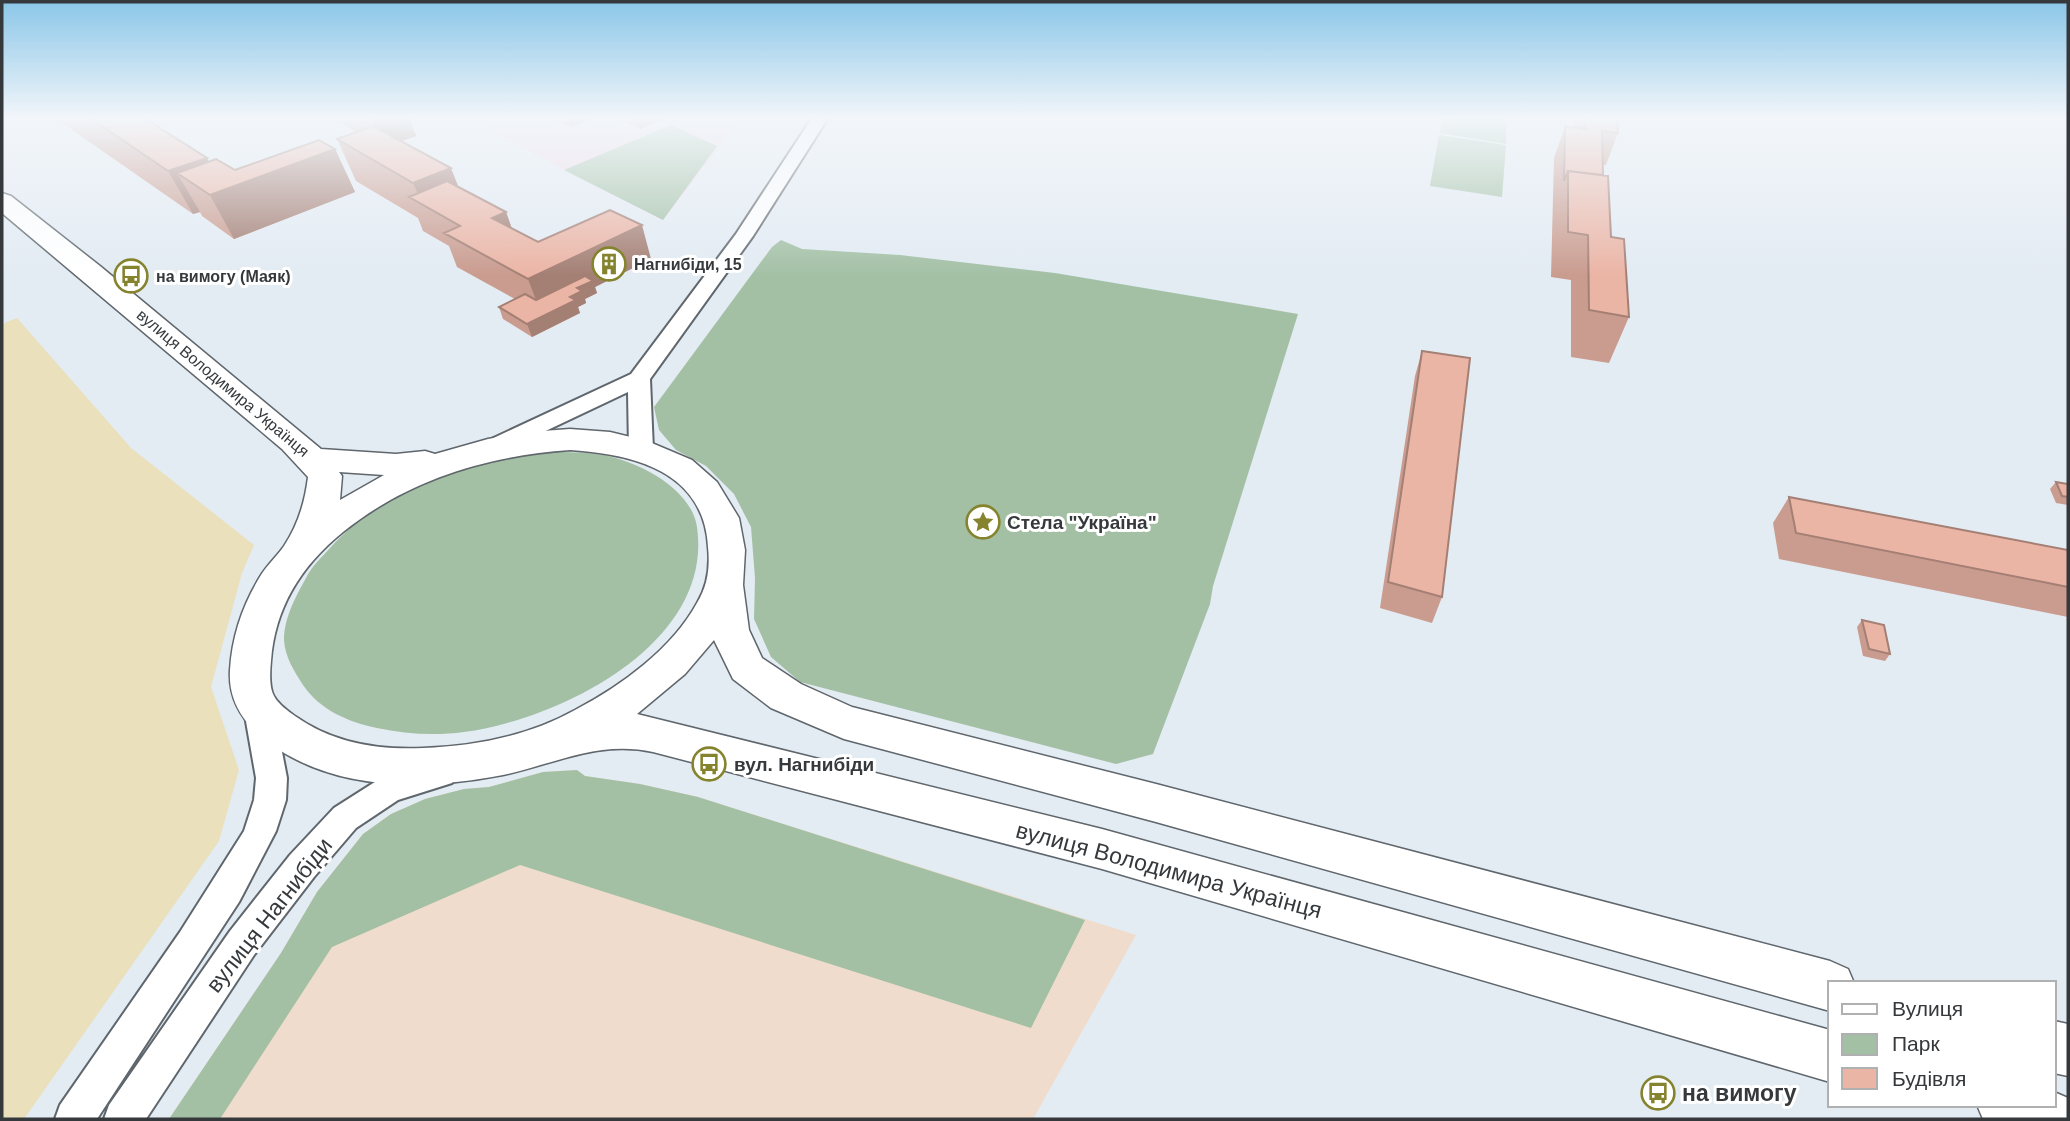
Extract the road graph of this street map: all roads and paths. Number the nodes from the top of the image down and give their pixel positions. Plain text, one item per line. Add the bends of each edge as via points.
1 (786, 170) edge
2 (2, 201) edge
3 (639, 379) junction
4 (491, 448) junction
5 (641, 450) junction
6 (314, 459) junction
7 (295, 558) junction
8 (724, 585) junction
9 (259, 710) junction
10 (502, 757) junction
11 (1828, 985) edge
12 (1828, 1055) edge
13 (2011, 1107) edge
14 (75, 1119) edge
15 (123, 1119) edge
16 (2053, 1119) edge

1 - 3 street
2 - 6 street, вулиця Володимира Українця
3 - 4 street
3 - 5 street
4 - 5 street, вулиця Володимира Українця via 545,440 595,441
4 - 6 street, вулиця Володимира Українця via 397,465
4 - 7 street, вулиця Володимира Українця via 446,461 380,491 321,531
5 - 8 street, вулиця Володимира Українця via 679,467 708,492 724,524 728,562
6 - 7 street, вулиця Володимира Українця via 325,475 322,506
7 - 9 street, вулиця Володимира Українця via 267,598 254,634 251,692
8 - 10 street, вулиця Володимира Українця via 706,620 678,656 631,697 588,724
8 - 11 street, вулиця Володимира Українця via 729,629 747,668 786,696 844,722
9 - 10 street, вулиця Володимира Українця via 290,738 364,763 414,768
9 - 14 street, вулиця Нагнибіди via 270,798 258,833 198,936
10 - 12 street, вулиця Володимира Українця via 580,736 624,730 682,741 1114,853
10 - 15 street, вулиця Нагнибіди via 389,789 345,818 242,943
13 - 16 street

